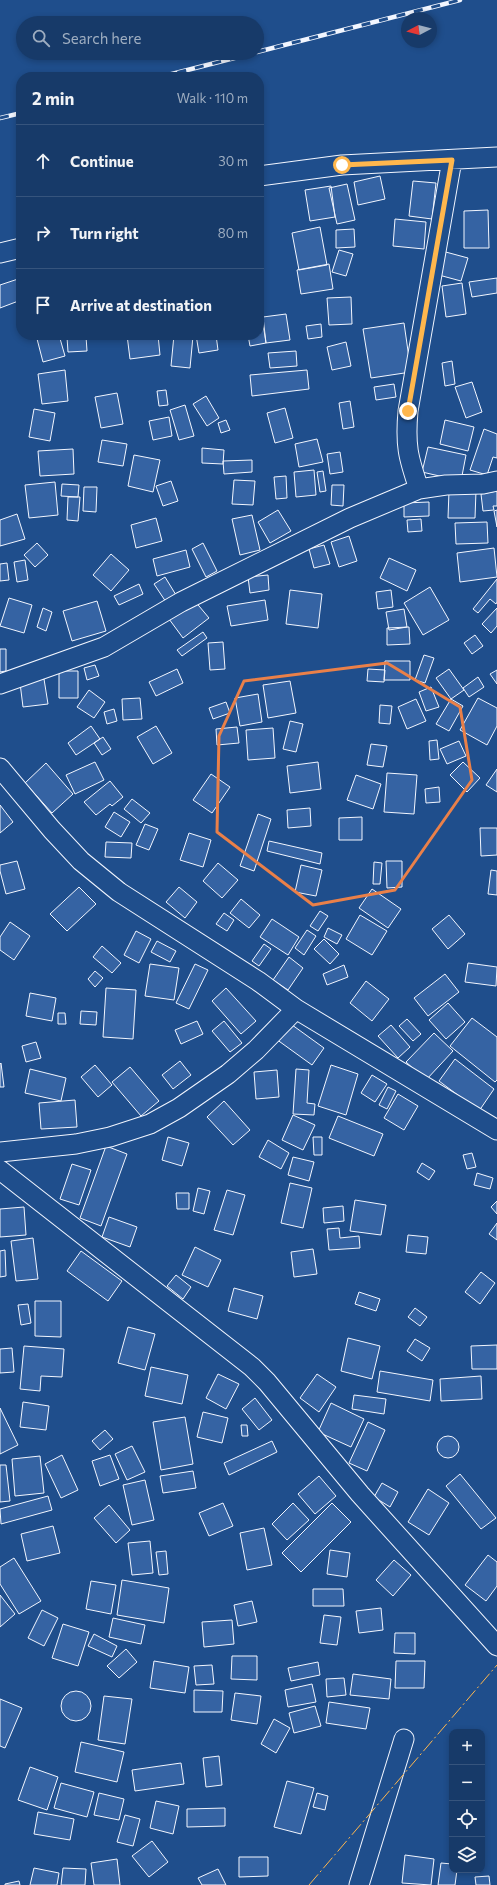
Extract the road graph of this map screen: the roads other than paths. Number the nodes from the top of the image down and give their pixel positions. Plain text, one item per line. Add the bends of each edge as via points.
1 (497, 157) edge
2 (452, 160) junction
3 (264, 175) edge
4 (16, 249) edge
5 (0, 253) edge
6 (497, 481) edge
7 (419, 489) junction
8 (0, 684) edge
9 (0, 768) edge
10 (296, 1009) junction
11 (497, 1130) edge
12 (0, 1152) edge
13 (0, 1170) edge
14 (497, 1646) edge
15 (404, 1739) dead end
16 (359, 1885) edge

1 - 2 street
2 - 3 street via 342,165
2 - 7 street via 408,411 408,458
4 - 5 street
6 - 7 street
7 - 8 street via 350,518 278,553 182,602 104,647
9 - 10 street via 81,861 119,892 258,981
10 - 11 street
10 - 12 street via 228,1074 179,1108 150,1124 110,1138
13 - 14 street via 252,1367 360,1494
15 - 16 street

